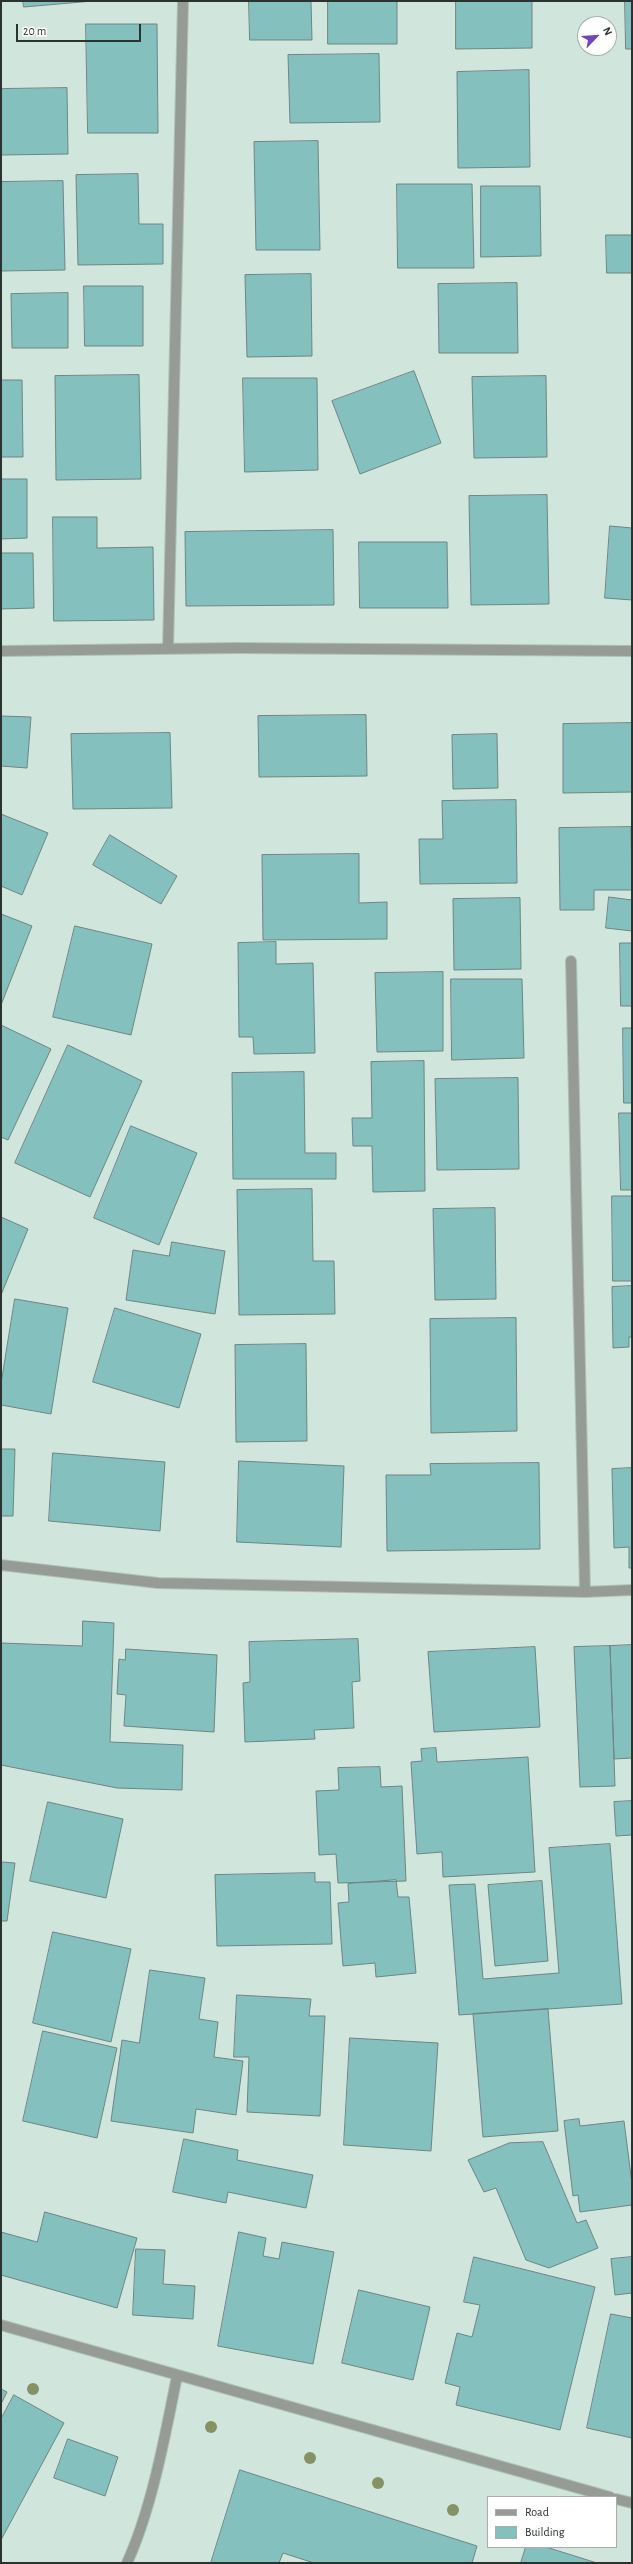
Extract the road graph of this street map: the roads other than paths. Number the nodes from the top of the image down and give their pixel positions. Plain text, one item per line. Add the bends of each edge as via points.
1 (183, 1) edge
2 (168, 650) junction
3 (1, 651) edge
4 (632, 651) edge
5 (571, 961) dead end
6 (1, 1565) edge
7 (632, 1590) edge
8 (585, 1592) junction
9 (1, 2325) edge
10 (177, 2376) junction
11 (606, 2496) edge
12 (617, 2499) edge
13 (632, 2503) edge
14 (127, 2563) edge

1 - 2 street
2 - 3 street
2 - 4 street
5 - 8 street
6 - 8 street via 158,1583
7 - 8 street
9 - 10 street
10 - 11 street
10 - 14 street via 166,2430
12 - 13 street

